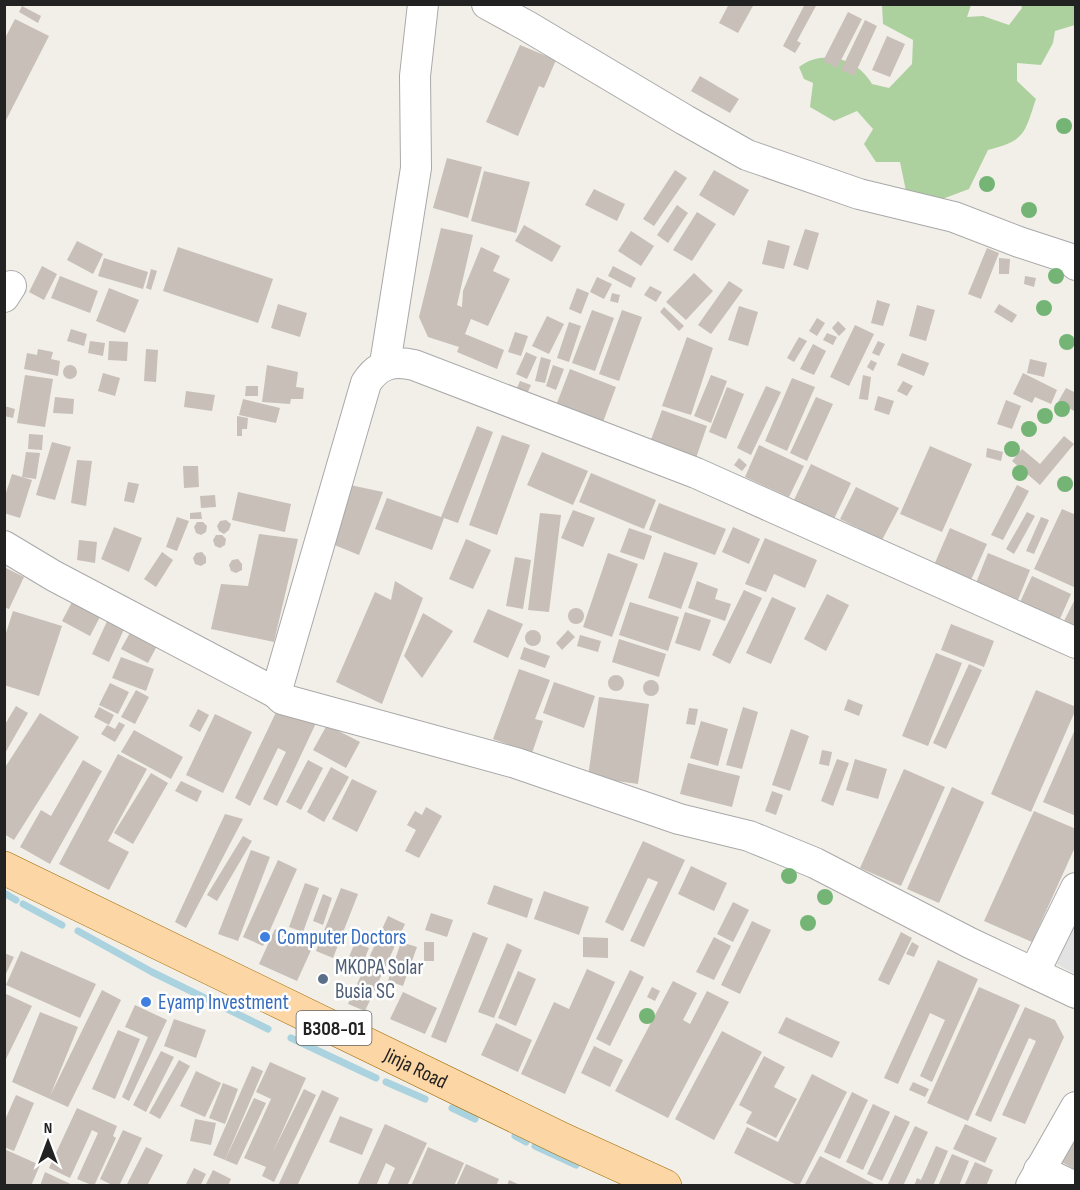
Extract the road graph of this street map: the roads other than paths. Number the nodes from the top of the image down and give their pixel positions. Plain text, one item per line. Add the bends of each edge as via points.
1 (423, 4) edge
2 (488, 4) edge
3 (1076, 265) edge
4 (385, 364) junction
5 (4, 546) edge
6 (1076, 643) edge
7 (276, 693) junction
8 (4, 868) edge
9 (1076, 888) edge
10 (1034, 974) junction
11 (1076, 993) edge
12 (1076, 1107) edge
13 (1035, 1178) edge
14 (665, 1185) edge
15 (1073, 1185) edge

1 - 4 street via 415,76 416,168
2 - 3 street via 747,155 858,194 954,217 1068,258
4 - 6 street via 414,365 696,473
4 - 7 street via 366,383
5 - 7 street
7 - 10 street via 282,699 516,764 679,819 749,836 815,863
8 - 14 main road, Jinja Road / B308-01 via 564,1140
9 - 10 street
10 - 11 street
12 - 13 street
13 - 15 street

